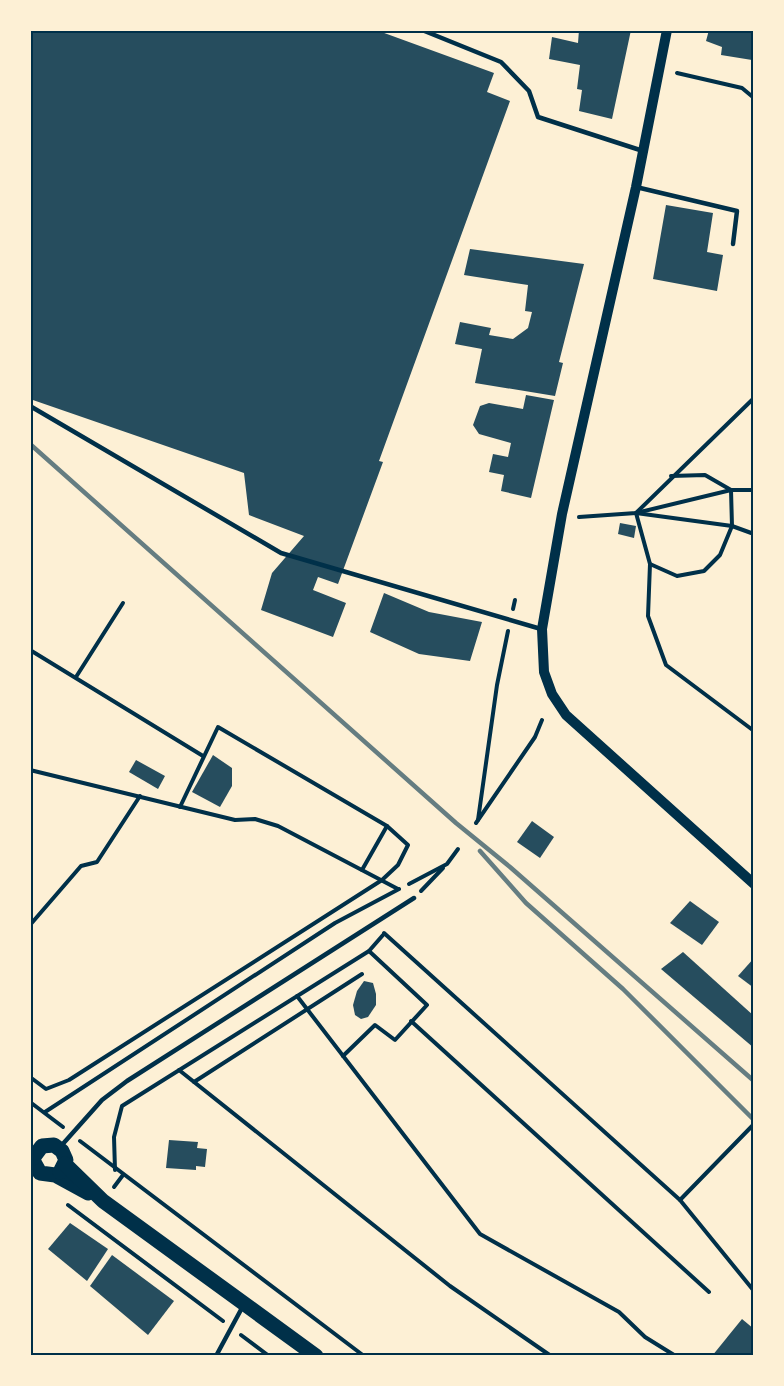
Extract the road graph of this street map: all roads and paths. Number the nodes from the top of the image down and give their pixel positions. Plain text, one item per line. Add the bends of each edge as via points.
1 (422, 30) edge
2 (667, 30) edge
3 (677, 74) dead end
4 (754, 98) edge
5 (643, 152) junction
6 (636, 187) junction
7 (733, 244) dead end
8 (754, 398) edge
9 (30, 406) edge
10 (671, 476) junction
11 (731, 490) junction
12 (754, 490) edge
13 (636, 513) junction
14 (579, 517) dead end
15 (732, 526) junction
16 (754, 534) edge
17 (650, 564) junction
18 (515, 600) dead end
19 (123, 603) dead end
20 (511, 620) junction
21 (542, 629) junction
22 (30, 650) edge
23 (76, 677) junction
24 (542, 720) dead end
25 (754, 731) edge
26 (203, 756) junction
27 (30, 770) edge
28 (140, 796) junction
29 (180, 807) junction
30 (387, 826) junction
31 (458, 849) dead end
32 (447, 864) junction
33 (362, 870) junction
34 (382, 880) junction
35 (754, 884) edge
36 (399, 889) junction
37 (414, 898) joint
38 (392, 924) dead end
39 (30, 925) edge
40 (384, 933) junction
41 (369, 951) junction
42 (362, 974) dead end
43 (297, 996) junction
44 (308, 1010) junction
45 (411, 1021) junction
46 (343, 1056) junction
47 (179, 1070) junction
48 (30, 1077) edge
49 (194, 1082) junction
50 (30, 1102) edge
51 (754, 1124) edge
52 (59, 1148) junction
53 (34, 1150) edge
54 (60, 1170) junction
55 (680, 1200) junction
56 (89, 1221) dead end
57 (754, 1291) edge
58 (709, 1292) dead end
59 (244, 1304) junction
60 (231, 1327) junction
61 (674, 1355) edge
62 (216, 1356) edge
63 (269, 1356) edge
64 (316, 1356) edge
65 (364, 1356) edge
66 (551, 1356) edge

1 - 5 lane via 501,62 529,91 538,117
2 - 5 street
3 - 4 path via 742,88
5 - 6 street
6 - 7 lane via 737,212
6 - 21 street via 562,514
8 - 10 path
9 - 20 lane via 281,553
10 - 11 path via 705,475
10 - 13 path
11 - 12 path
11 - 13 path
11 - 15 path
13 - 14 path
13 - 15 path
13 - 17 path
15 - 16 path
15 - 17 path via 720,555 704,571 677,576
17 - 25 path via 648,616 666,665
18 - 20 path
19 - 23 path
20 - 21 lane
20 - 24 path via 497,685 477,822 535,737
21 - 35 street via 544,672 566,715
22 - 23 path
23 - 26 path
26 - 29 path
26 - 30 path via 218,727
27 - 28 path
28 - 29 path
28 - 39 path via 98,862 81,866
29 - 33 path via 278,826
30 - 33 path
30 - 34 path via 408,845 398,865
31 - 32 path
32 - 36 path
32 - 37 path
33 - 34 path
34 - 36 path
34 - 48 path via 69,1080 46,1089
36 - 50 path via 335,923 45,1112
37 - 52 lane via 127,1081 102,1100
38 - 40 path
40 - 41 path
40 - 55 path
41 - 43 path
41 - 45 path via 427,1005
42 - 44 path
43 - 44 path
43 - 47 path
44 - 46 path
44 - 49 path
45 - 46 path via 395,1040 375,1025
45 - 58 path
46 - 61 path via 480,1234 619,1312 645,1337
47 - 49 path
47 - 65 path via 122,1106 114,1137 115,1170
49 - 66 path via 450,1286
51 - 55 path
52 - 53 main road via 49,1144
52 - 54 main road via 64,1156
53 - 54 main road via 34,1167 40,1173
54 - 59 main road
55 - 57 path
56 - 60 path
59 - 60 lane
59 - 64 main road
60 - 62 lane
60 - 63 path

